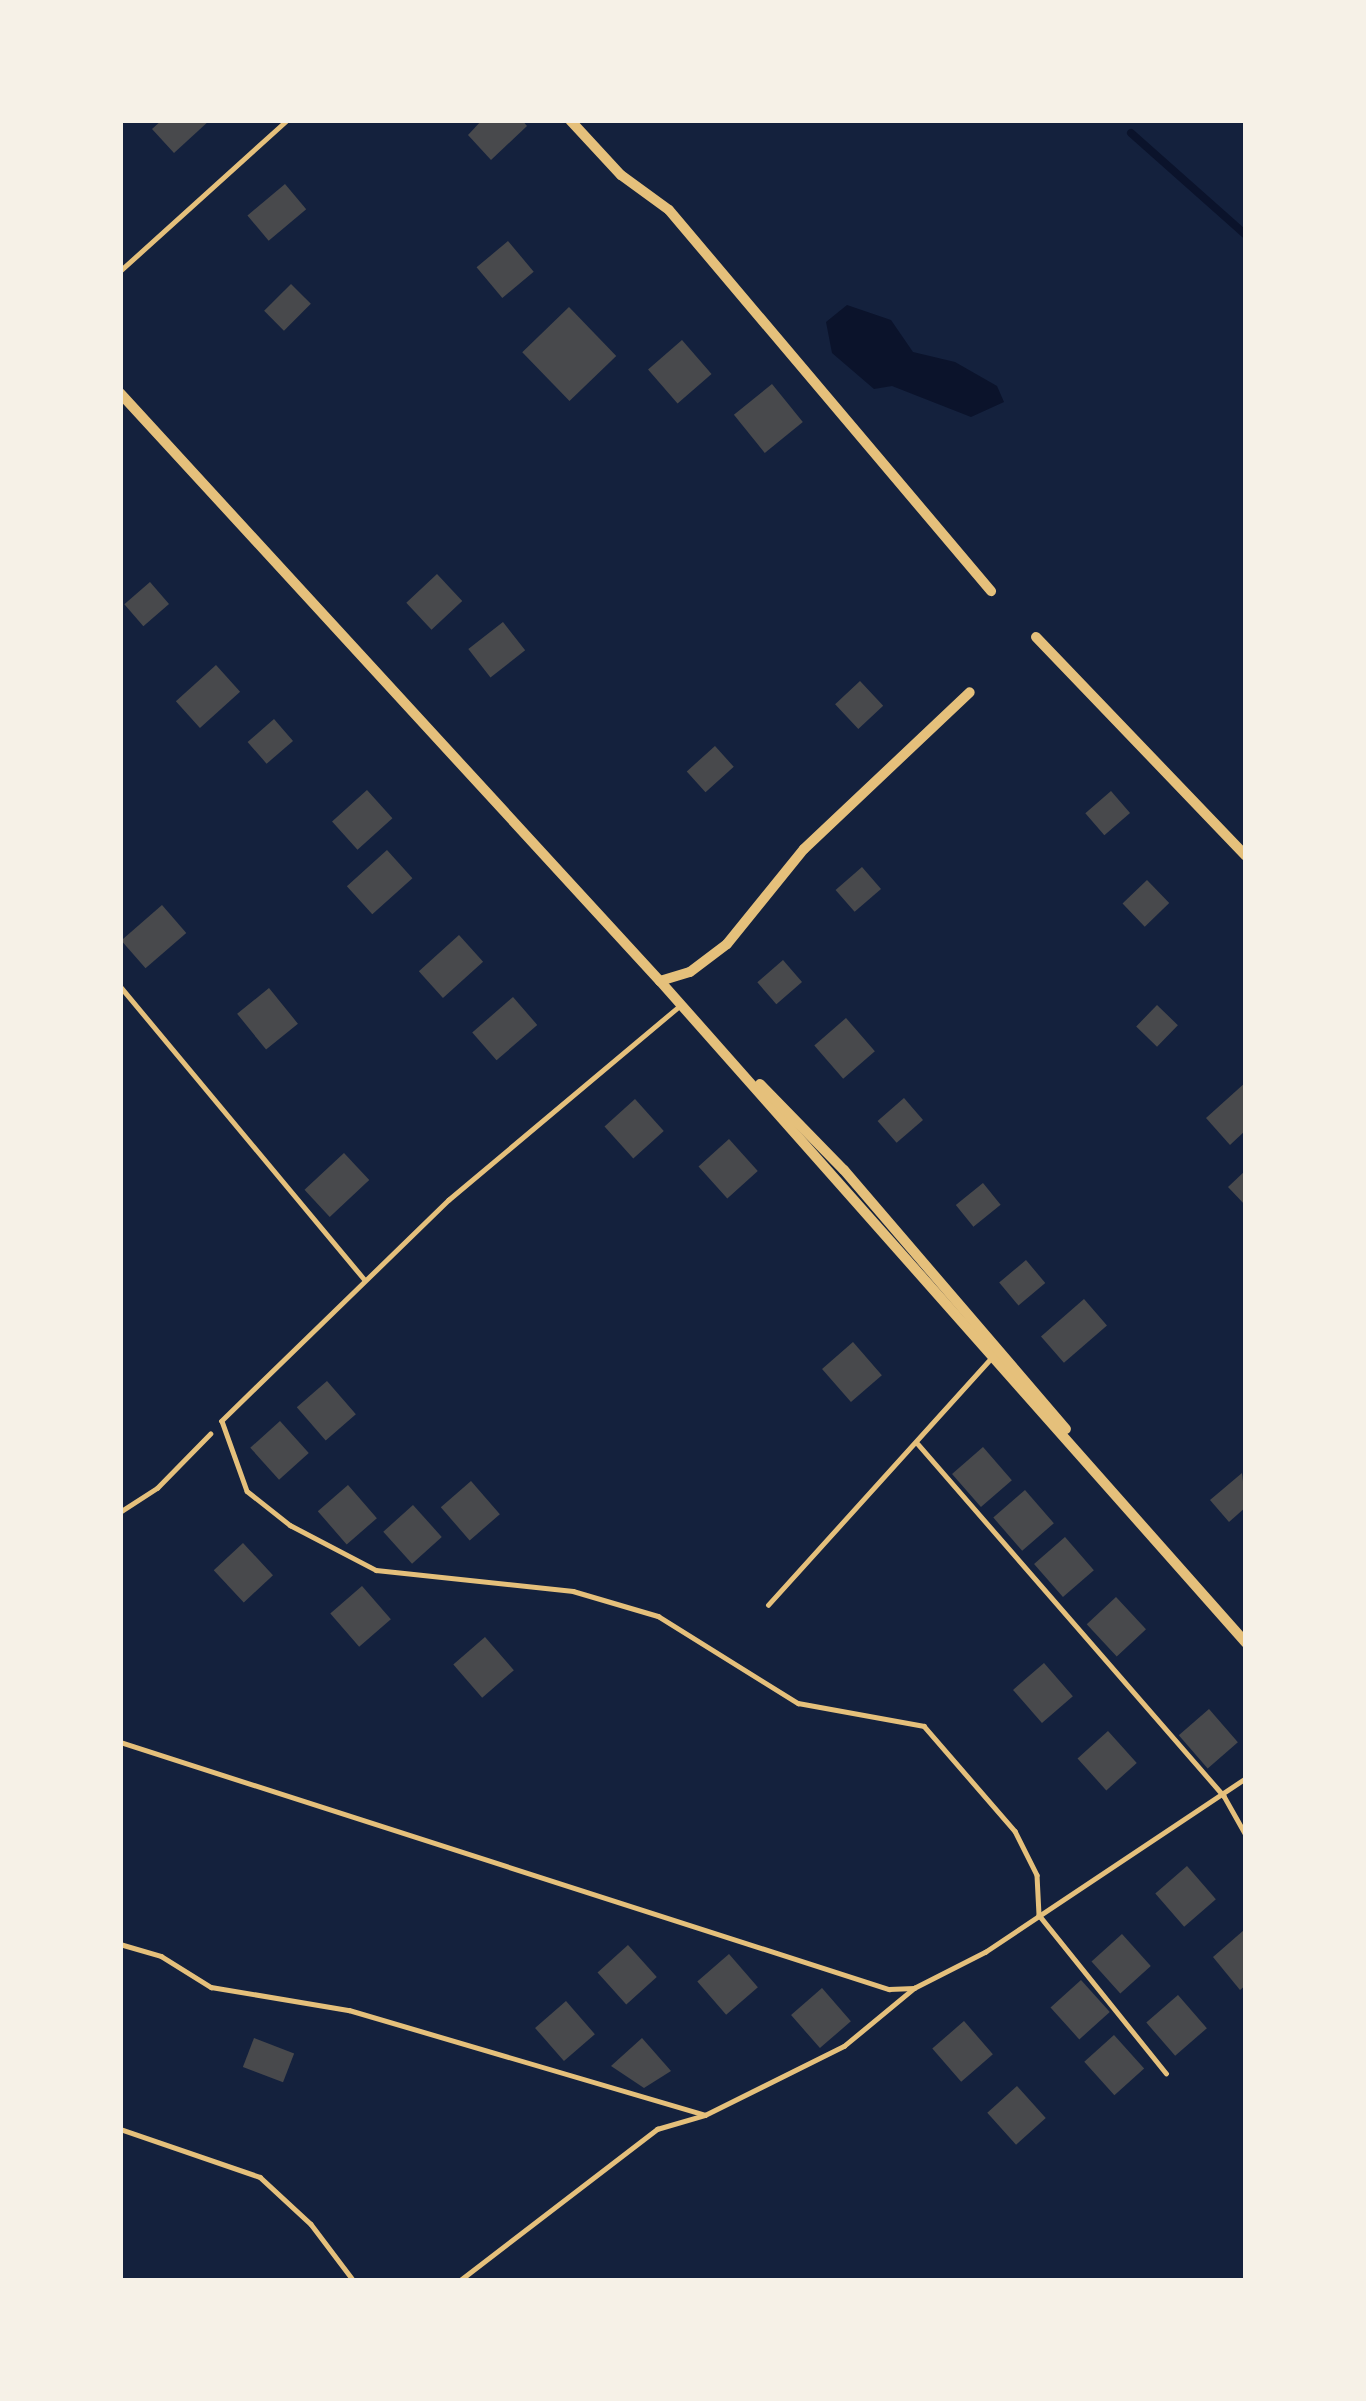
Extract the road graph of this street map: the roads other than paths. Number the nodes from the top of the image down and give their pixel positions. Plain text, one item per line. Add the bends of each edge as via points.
1 (287, 120) edge
2 (570, 120) edge
3 (120, 271) edge
4 (120, 393) edge
5 (991, 591) dead end
6 (1036, 637) dead end
7 (970, 692) dead end
8 (1246, 856) edge
9 (660, 981) junction
10 (120, 986) edge
11 (682, 1004) joint
12 (364, 1279) junction
13 (998, 1349) junction
14 (918, 1444) junction
15 (768, 1605) dead end
16 (1246, 1642) edge
17 (120, 1742) edge
18 (1246, 1778) edge
19 (1224, 1796) junction
20 (1246, 1835) edge
21 (1039, 1915) junction
22 (120, 1944) edge
23 (914, 1988) junction
24 (1166, 2073) dead end
25 (705, 2115) junction
26 (120, 2129) edge
27 (354, 2281) edge
28 (459, 2281) edge

1 - 3 lane
2 - 5 street via 620,175 669,210
4 - 9 street
6 - 8 street
7 - 9 street via 803,849 727,944 690,972
9 - 16 street
10 - 12 lane
11 - 12 lane
11 - 13 street via 844,1170
12 - 21 lane via 222,1421 247,1491 290,1525 376,1570 594,1598 658,1616 798,1702 924,1726 1015,1831 1037,1875
13 - 14 lane
13 - 16 street
14 - 15 lane
14 - 19 lane
17 - 23 lane via 889,1989
18 - 19 lane
19 - 20 lane
19 - 21 lane
21 - 23 lane
21 - 24 lane
22 - 25 lane via 161,1956 211,1987 349,2010
23 - 25 lane via 844,2046
25 - 28 lane via 657,2129
26 - 27 lane via 260,2177 311,2224

